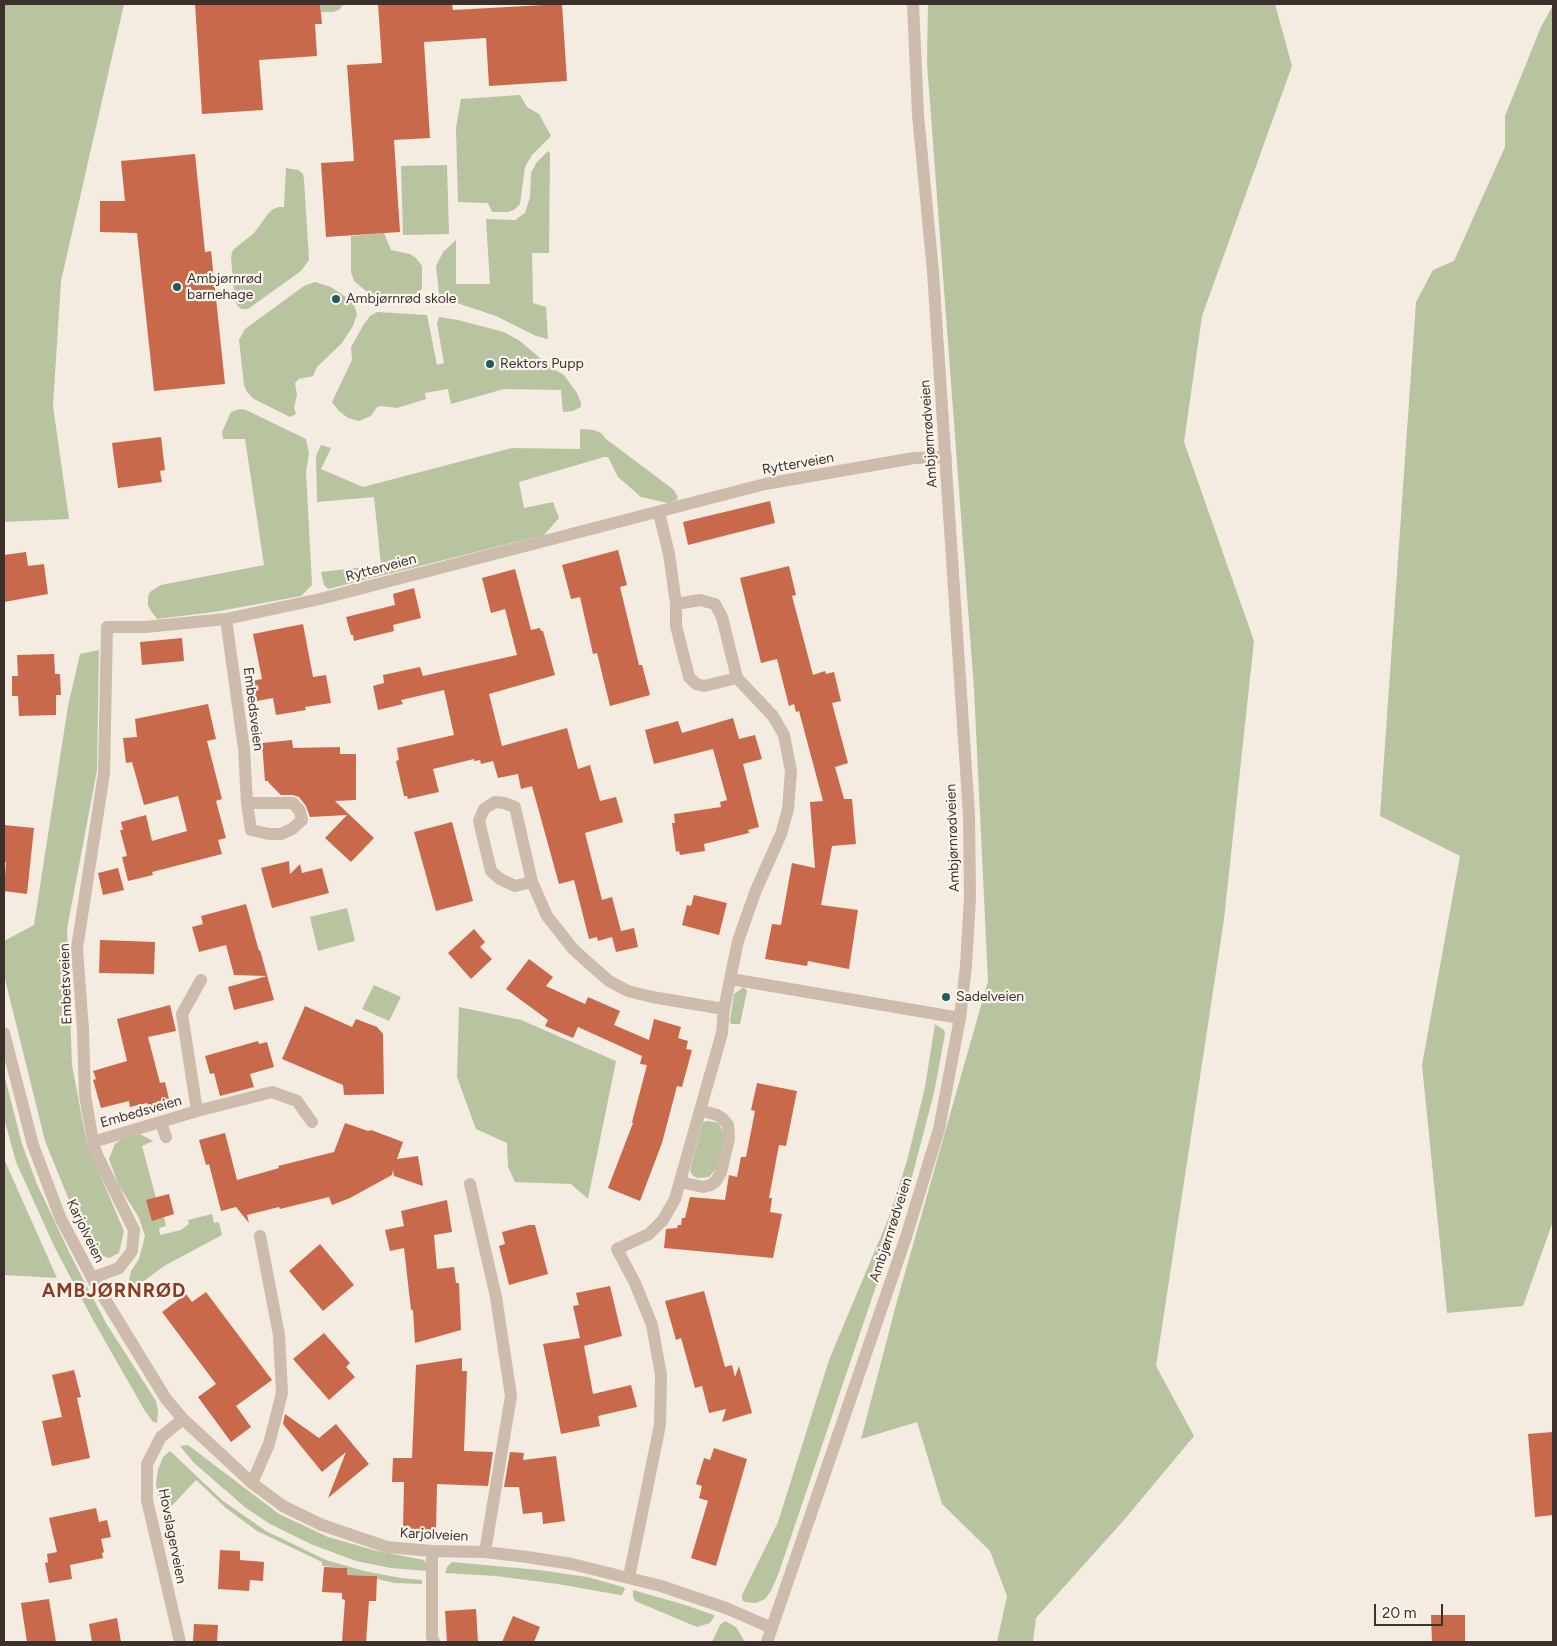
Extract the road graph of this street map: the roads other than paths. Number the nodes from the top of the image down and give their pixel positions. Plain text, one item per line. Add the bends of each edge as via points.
1 (913, 4) edge
2 (946, 457) junction
3 (659, 513) junction
4 (676, 604) junction
5 (226, 618) junction
6 (107, 628) joint
7 (737, 678) junction
8 (247, 803) dead end
9 (532, 882) junction
10 (731, 978) junction
11 (201, 980) dead end
12 (724, 1009) junction
13 (960, 1018) junction
14 (4, 1033) edge
15 (700, 1110) junction
16 (197, 1111) junction
17 (312, 1122) dead end
18 (161, 1123) junction
19 (166, 1137) dead end
20 (93, 1142) junction
21 (680, 1182) junction
22 (470, 1184) dead end
23 (260, 1236) dead end
24 (92, 1278) junction
25 (183, 1419) junction
26 (252, 1482) junction
27 (432, 1551) junction
28 (485, 1552) junction
29 (629, 1577) junction
30 (772, 1628) junction
31 (180, 1642) edge
32 (434, 1642) edge
33 (767, 1642) edge

1 - 2 street, Ambjørnrødveien via 918,115
2 - 3 street, Rytterveien via 914,458 765,484
2 - 13 street, Ambjørnrødveien via 969,815 970,897
3 - 4 street
3 - 5 street, Rytterveien via 320,599
4 - 7 street via 700,600 714,604 722,617
4 - 7 street via 676,626 692,681 704,686
5 - 6 street, Rytterveien
5 - 8 street, Embedsveien via 244,749
6 - 20 street, Embetsveien via 104,773 77,948 85,1095
7 - 10 street via 773,716 784,735 792,771 781,834 738,940
9 - 9 street via 515,807 495,802 484,809 479,821 491,871 515,886
9 - 12 street via 557,930 609,981 652,998
10 - 12 street
10 - 13 street
11 - 16 street, Embedsveien via 182,1014
12 - 15 street via 722,1033
13 - 30 street, Ambjørnrødveien via 939,1129 906,1236
14 - 24 street, Karjolveien via 33,1145 60,1218
15 - 21 street
15 - 21 street via 717,1115 728,1125 729,1139 721,1172 716,1181 703,1187
16 - 17 street, Embedsveien via 272,1092 297,1102
16 - 18 street, Embedsveien
18 - 19 street
18 - 20 street, Embedsveien
20 - 24 street, Embetsveien via 134,1230 132,1251 118,1268
21 - 29 street via 675,1199 658,1226 649,1234 617,1249 652,1325 661,1375 660,1425
22 - 28 street via 496,1297 512,1396
23 - 26 street via 279,1335 282,1393 268,1444
24 - 25 street, Karjolveien via 166,1399
25 - 26 street, Karjolveien
25 - 31 street, Hovslagerveien via 161,1438 146,1464 147,1500
26 - 27 street, Karjolveien via 283,1506 322,1526 387,1547
27 - 28 street, Karjolveien
27 - 32 street
28 - 29 street, Karjolveien via 527,1556
29 - 30 street, Karjolveien via 726,1608
30 - 33 street, Ambjørnrødveien

